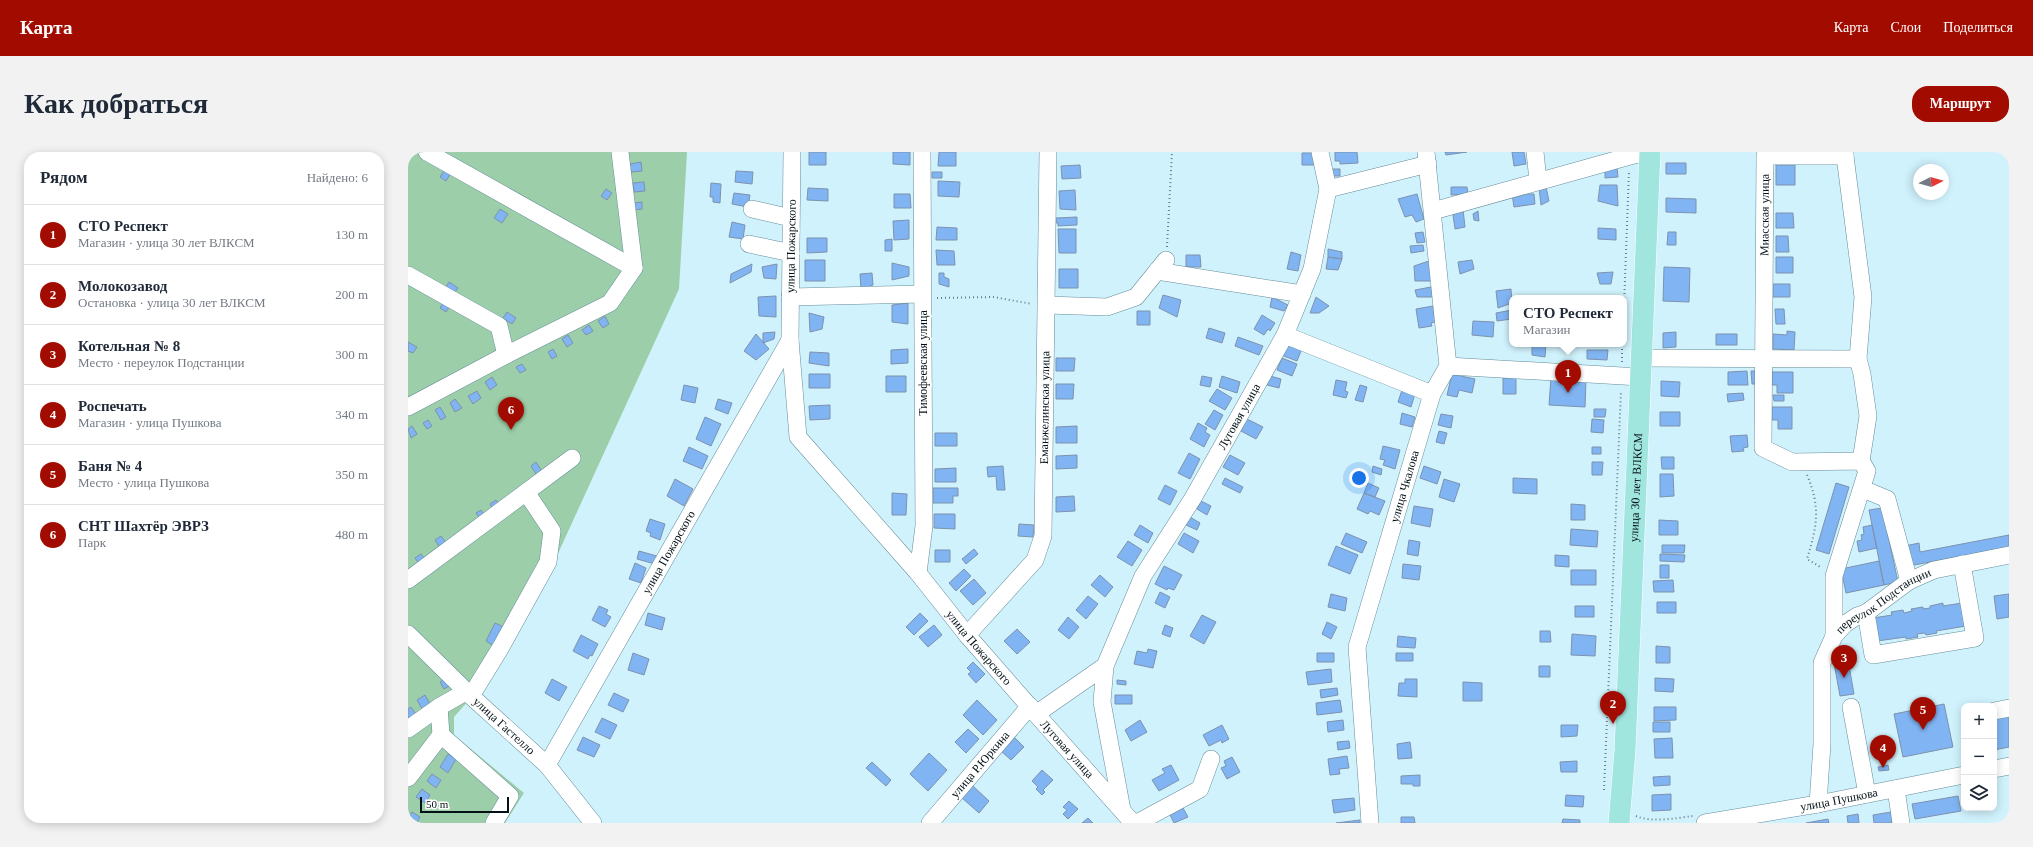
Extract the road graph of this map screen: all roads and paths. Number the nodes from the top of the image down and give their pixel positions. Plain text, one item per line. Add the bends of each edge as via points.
1 (427, 152) edge
2 (620, 152) edge
3 (792, 152) edge
4 (922, 152) edge
5 (1048, 152) edge
6 (1172, 152) edge
7 (1320, 152) edge
8 (1535, 152) edge
9 (1650, 152) edge
10 (1845, 154) edge
11 (1630, 156) junction
12 (1427, 158) edge
13 (1538, 181) junction
14 (1328, 189) junction
15 (752, 209) dead end
16 (1433, 211) junction
17 (791, 218) junction
18 (749, 244) dead end
19 (791, 253) junction
20 (1162, 266) junction
21 (634, 268) junction
22 (408, 275) edge
23 (922, 294) junction
24 (1302, 294) junction
25 (1624, 295) edge
26 (790, 297) junction
27 (1047, 305) junction
28 (1285, 335) junction
29 (790, 340) junction
30 (1623, 347) edge
31 (506, 355) junction
32 (1764, 358) junction
33 (1858, 360) junction
34 (1448, 366) junction
35 (1634, 370) junction
36 (1432, 394) junction
37 (408, 407) edge
38 (572, 458) dead end
39 (1861, 461) junction
40 (1792, 462) junction
41 (1863, 489) junction
42 (526, 492) junction
43 (2009, 555) edge
44 (1962, 564) junction
45 (918, 573) junction
46 (1834, 576) junction
47 (408, 580) edge
48 (1909, 581) junction
49 (1866, 612) junction
50 (408, 634) edge
51 (967, 636) junction
52 (1834, 636) junction
53 (1105, 666) junction
54 (469, 694) junction
55 (439, 707) junction
56 (1851, 707) dead end
57 (2009, 708) edge
58 (1033, 710) junction
59 (1997, 710) edge
60 (408, 729) edge
61 (441, 735) junction
62 (1211, 759) dead end
63 (547, 765) junction
64 (2009, 766) edge
65 (1997, 768) edge
66 (1961, 777) edge
67 (408, 778) edge
68 (1896, 790) junction
69 (1604, 791) dead end
70 (1867, 794) junction
71 (1818, 804) junction
72 (1122, 810) junction
73 (1782, 816) edge
74 (494, 823) edge
75 (593, 823) edge
76 (930, 823) edge
77 (1133, 823) edge
78 (1137, 823) edge
79 (1370, 823) edge
80 (1619, 823) edge
81 (1705, 823) edge
82 (1901, 823) edge

1 - 21 street
2 - 21 street
3 - 17 street, улица Пожарского
4 - 23 street, Тимофеевская улица
5 - 27 street, Еманжелинская улица
6 - 20 path
7 - 14 street, Луговая улица
8 - 13 street
9 - 11 street
9 - 35 main road, улица 30 лет ВЛКСМ
10 - 32 street, Миасская улица via 1765,156
10 - 33 street via 1862,297
11 - 13 street
11 - 25 path
12 - 14 street
12 - 16 street
13 - 16 street
14 - 24 street, Луговая улица via 1312,269
15 - 17 street
16 - 34 street
17 - 19 street, улица Пожарского
18 - 19 street
19 - 26 street, улица Пожарского
20 - 24 street
20 - 27 street via 1136,297 1107,307
21 - 31 street via 610,303
22 - 31 street via 499,326
23 - 26 street
23 - 27 path via 941,299 994,297
23 - 45 street, Тимофеевская улица via 924,526
24 - 28 street, Луговая улица
26 - 29 street, улица Пожарского
27 - 51 street, Еманжелинская улица via 1043,536 1035,560
28 - 36 street
28 - 53 street, Луговая улица via 1193,498 1143,576
29 - 45 street, улица Пожарского via 798,437
29 - 63 street, улица Пожарского
30 - 35 path
31 - 37 street
32 - 33 street
32 - 35 street
32 - 40 street, Миасская улица via 1763,448
33 - 39 street via 1868,416
34 - 35 street
34 - 36 street, улица Чкалова
35 - 69 path
35 - 80 main road, улица 30 лет ВЛКСМ via 1626,743
36 - 79 street, улица Чкалова via 1356,647
38 - 42 street
39 - 40 street
39 - 41 street via 1867,471
40 - 46 path via 1804,468 1812,486 1817,508 1815,533 1807,559
41 - 46 street
41 - 48 street via 1887,499
42 - 47 street
42 - 54 street via 552,531 548,562 501,648
43 - 44 street, переулок Подстанции
44 - 48 street, переулок Подстанции via 1934,570
44 - 49 street via 1975,638 1873,655
45 - 51 street, улица Пожарского
46 - 52 street
48 - 49 street, переулок Подстанции
49 - 52 street, переулок Подстанции via 1845,624
50 - 54 street, улица Гастелло
51 - 58 street, улица Пожарского
52 - 71 street, переулок Подстанции via 1822,663 1822,744
53 - 58 street, Луговая улица
53 - 72 street, Луговая улица via 1102,702
54 - 55 street
54 - 63 street, улица Гастелло
55 - 60 street
55 - 61 street
56 - 70 street
57 - 59 street
58 - 72 street, Луговая улица
58 - 76 street, улица Р.Юркина
61 - 67 street
61 - 74 street via 510,796
62 - 78 street via 1200,789
63 - 75 street, улица Гастелло
64 - 65 street
66 - 68 street, улица Пушкова
68 - 70 street, улица Пушкова
68 - 82 street
70 - 71 street, улица Пушкова
71 - 73 street, улица Пушкова
72 - 77 street, Луговая улица
73 - 81 street, улица Пушкова

